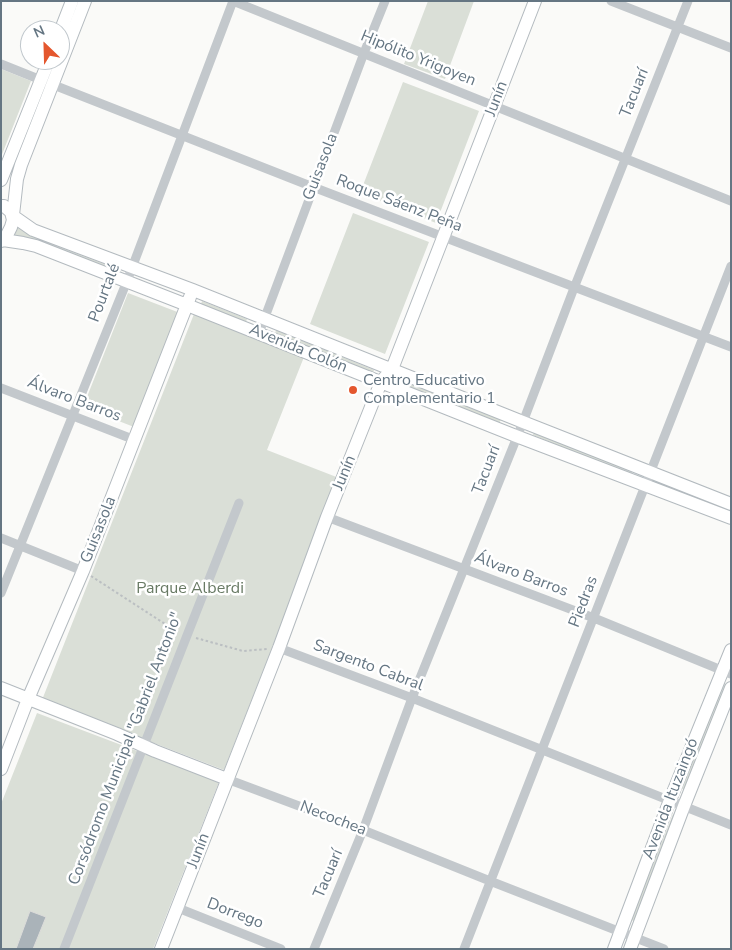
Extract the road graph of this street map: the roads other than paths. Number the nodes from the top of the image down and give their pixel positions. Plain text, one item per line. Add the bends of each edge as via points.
1 (72, 1) edge
2 (86, 1) edge
3 (233, 1) edge
4 (385, 1) edge
5 (535, 1) edge
6 (611, 1) edge
7 (688, 1) edge
8 (65, 20) edge
9 (678, 27) junction
10 (731, 48) edge
11 (364, 53) junction
12 (1, 64) edge
13 (48, 70) edge
14 (47, 83) junction
15 (495, 106) junction
16 (183, 135) junction
17 (625, 158) junction
18 (1, 180) edge
19 (313, 188) junction
20 (731, 201) edge
21 (1, 206) edge
22 (13, 216) junction
23 (444, 238) junction
24 (2, 241) edge
25 (132, 266) junction
26 (731, 266) edge
27 (126, 281) junction
28 (574, 288) junction
29 (193, 290) junction
30 (187, 304) junction
31 (264, 319) junction
32 (259, 333) junction
33 (704, 336) junction
34 (731, 347) edge
35 (392, 369) junction
36 (381, 382) junction
37 (1, 388) edge
38 (72, 415) junction
39 (523, 422) junction
40 (516, 436) junction
41 (135, 440) junction
42 (649, 472) junction
43 (644, 485) junction
44 (239, 504) dead end
45 (731, 504) edge
46 (327, 517) junction
47 (731, 518) edge
48 (1, 538) edge
49 (21, 546) junction
50 (464, 570) junction
51 (83, 571) junction
52 (1, 593) edge
53 (594, 618) junction
54 (279, 648) junction
55 (731, 650) edge
56 (727, 672) edge
57 (1, 688) edge
58 (731, 688) edge
59 (412, 698) junction
60 (28, 699) junction
61 (144, 746) junction
62 (542, 750) junction
63 (1, 768) edge
64 (227, 779) junction
65 (670, 800) junction
66 (684, 806) junction
67 (731, 824) edge
68 (363, 830) junction
69 (490, 881) junction
70 (178, 908) junction
71 (621, 932) junction
72 (632, 943) edge
73 (64, 949) edge
74 (161, 949) edge
75 (281, 949) edge
76 (314, 949) edge
77 (464, 949) edge
78 (614, 949) edge
79 (664, 949) edge

1 - 8 main road
2 - 14 main road
3 - 11 street, Hipólito Yrigoyen
3 - 16 street, Pourtalé
4 - 11 street, Guisasola
5 - 15 main road, Junín
6 - 9 street
7 - 9 street, Tacuarí
9 - 10 street
9 - 17 street, Tacuarí
11 - 15 street, Hipólito Yrigoyen
11 - 19 street, Guisasola
12 - 14 street, Roque Sáenz Peña
13 - 14 main road
14 - 16 street, Roque Sáenz Peña
14 - 18 main road
14 - 22 main road via 17,179
15 - 17 street, Hipólito Yrigoyen
15 - 23 main road, Junín
16 - 19 street, Roque Sáenz Peña
16 - 25 street, Pourtalé
17 - 20 street, Hipólito Yrigoyen
17 - 28 street, Tacuarí
19 - 23 street, Roque Sáenz Peña
19 - 31 street, Guisasola
21 - 22 main road, Avenida Colón via 8,208
22 - 24 main road via 11,227
22 - 25 main road, Avenida Colón via 33,230
23 - 28 street, Roque Sáenz Peña
23 - 35 main road, Junín
24 - 27 main road, Avenida Colón via 36,246
25 - 27 street, Pourtalé
25 - 29 main road, Avenida Colón
26 - 33 street, Piedras
27 - 30 main road, Avenida Colón
27 - 38 street, Pourtalé
28 - 33 street, Roque Sáenz Peña
28 - 39 street, Tacuarí
29 - 30 main road, Guisasola
29 - 31 main road, Avenida Colón
30 - 32 main road, Avenida Colón
30 - 41 main road, Guisasola
31 - 32 street, Guisasola
31 - 35 main road, Avenida Colón
32 - 36 main road, Avenida Colón
33 - 34 street, Roque Sáenz Peña
33 - 42 street, Piedras
35 - 36 main road, Junín
35 - 39 main road, Avenida Colón
36 - 40 main road, Avenida Colón
36 - 46 main road, Junín
37 - 38 street, Álvaro Barros
38 - 41 street, Álvaro Barros
38 - 49 street, Pourtalé
39 - 40 street, Tacuarí
39 - 42 main road, Avenida Colón
40 - 43 main road, Avenida Colón
40 - 50 street, Tacuarí
41 - 51 main road, Guisasola
42 - 43 street, Piedras
42 - 45 main road, Avenida Colón
43 - 47 main road, Avenida Colón
43 - 53 street, Piedras
44 - 61 street, Corsódromo Municipal "Gabriel Antonio"
46 - 50 street, Álvaro Barros
46 - 54 main road, Junín
48 - 49 street
49 - 51 street
49 - 52 street, Pourtalé
50 - 53 street, Álvaro Barros
50 - 59 street, Tacuarí
51 - 60 main road, Guisasola
53 - 56 street, Álvaro Barros
53 - 62 street, Piedras
54 - 59 street, Sargento Cabral
54 - 64 main road, Junín
55 - 56 main road, Avenida Ituzaingó
56 - 65 main road, Avenida Ituzaingó
57 - 60 main road, Necochea
58 - 66 main road, Avenida Ituzaingó
59 - 62 street, Sargento Cabral
59 - 68 street, Tacuarí
60 - 61 main road, Necochea
60 - 63 main road, Guisasola
61 - 64 main road, Necochea
61 - 73 street, Corsódromo Municipal "Gabriel Antonio"
62 - 65 street, Sargento Cabral
62 - 69 street, Piedras
64 - 68 street, Necochea
64 - 70 main road, Junín
65 - 66 street, Sargento Cabral
65 - 71 main road, Avenida Ituzaingó
66 - 67 street, Sargento Cabral
66 - 72 main road, Avenida Ituzaingó
68 - 69 street, Necochea
68 - 76 street, Tacuarí
69 - 71 street, Necochea
69 - 77 street, Piedras
70 - 74 main road, Junín
70 - 75 street, Dorrego
71 - 72 street, Necochea
71 - 78 main road, Avenida Ituzaingó
72 - 79 street, Necochea

